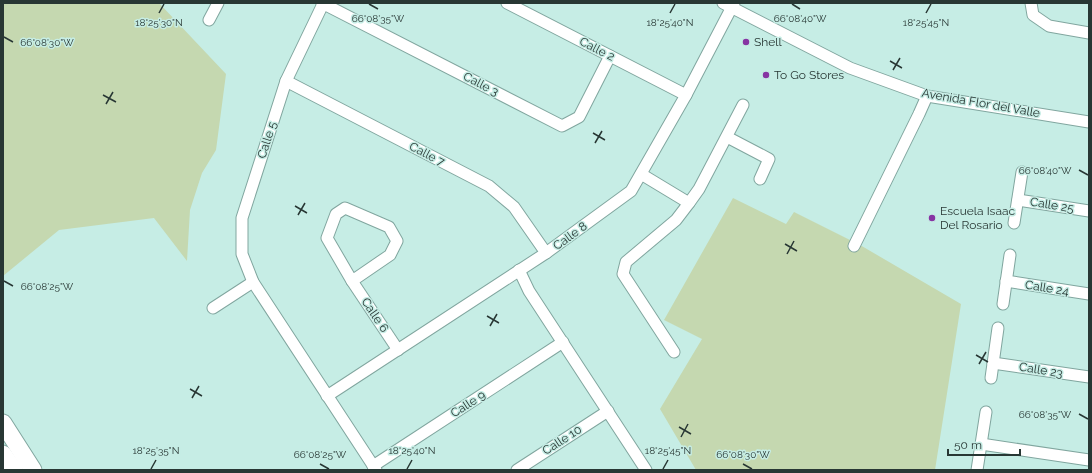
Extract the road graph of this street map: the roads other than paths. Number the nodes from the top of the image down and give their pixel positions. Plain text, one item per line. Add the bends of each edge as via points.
1 (218, 3) edge
2 (507, 3) edge
3 (1031, 3) edge
4 (322, 4) edge
5 (730, 4) edge
6 (209, 20) dead end
7 (1089, 33) edge
8 (610, 56) junction
9 (286, 81) junction
10 (686, 95) junction
11 (927, 96) junction
12 (743, 105) dead end
13 (1089, 122) edge
14 (727, 136) junction
15 (1022, 172) dead end
16 (641, 174) junction
17 (760, 179) dead end
18 (1018, 200) junction
19 (689, 203) junction
20 (1089, 211) edge
21 (1014, 223) dead end
22 (854, 246) dead end
23 (546, 253) junction
24 (1010, 255) dead end
25 (519, 270) junction
26 (352, 281) junction
27 (1006, 281) junction
28 (253, 282) junction
29 (1089, 294) edge
30 (1002, 304) dead end
31 (213, 308) dead end
32 (998, 328) dead end
33 (563, 342) junction
34 (398, 350) junction
35 (674, 352) dead end
36 (993, 363) junction
37 (1089, 377) edge
38 (991, 378) dead end
39 (327, 396) junction
40 (608, 411) junction
41 (986, 412) dead end
42 (3, 423) edge
43 (981, 444) junction
44 (7, 445) edge
45 (1089, 460) edge
46 (374, 468) edge
47 (14, 470) edge
48 (34, 470) edge
49 (517, 470) edge
50 (646, 470) edge
51 (977, 470) edge

1 - 6 street
2 - 8 street, Calle 2
3 - 7 street via 1033,15 1049,26
4 - 8 street, Calle 3 via 562,126 579,117
4 - 9 street, Calle 5
5 - 10 street, Calle 8
5 - 11 street, Avenida Flor del Valle via 850,68
8 - 10 street, Calle 2
9 - 23 street, Calle 7 via 489,186 514,207
9 - 28 street, Calle 5 via 242,218 242,254
10 - 16 street, Calle 8
11 - 13 street, Avenida Flor del Valle
11 - 22 street
12 - 14 street
14 - 17 street via 769,159
14 - 19 street
15 - 18 street, Calle 25
16 - 19 street
16 - 23 street, Calle 8 via 631,191
18 - 20 street, Calle 25
18 - 21 street
19 - 35 street via 676,220 626,262 623,274
23 - 25 street, Calle 8
24 - 27 street
25 - 33 street via 529,291
25 - 34 street, Calle 8
26 - 26 street, Calle 6 via 327,238 336,214 345,208 389,227 397,241 390,255
26 - 34 street, Calle 6
27 - 29 street, Calle 24
27 - 30 street
28 - 31 street
28 - 39 street, Calle 5
32 - 36 street
33 - 40 street
33 - 46 street, Calle 9
34 - 39 street, Calle 8
36 - 37 street, Calle 23
36 - 38 street
39 - 46 street, Calle 5
40 - 49 street, Calle 10
40 - 50 street
41 - 43 street
42 - 44 main road
43 - 45 street
43 - 51 street
44 - 47 main road
44 - 48 main road

